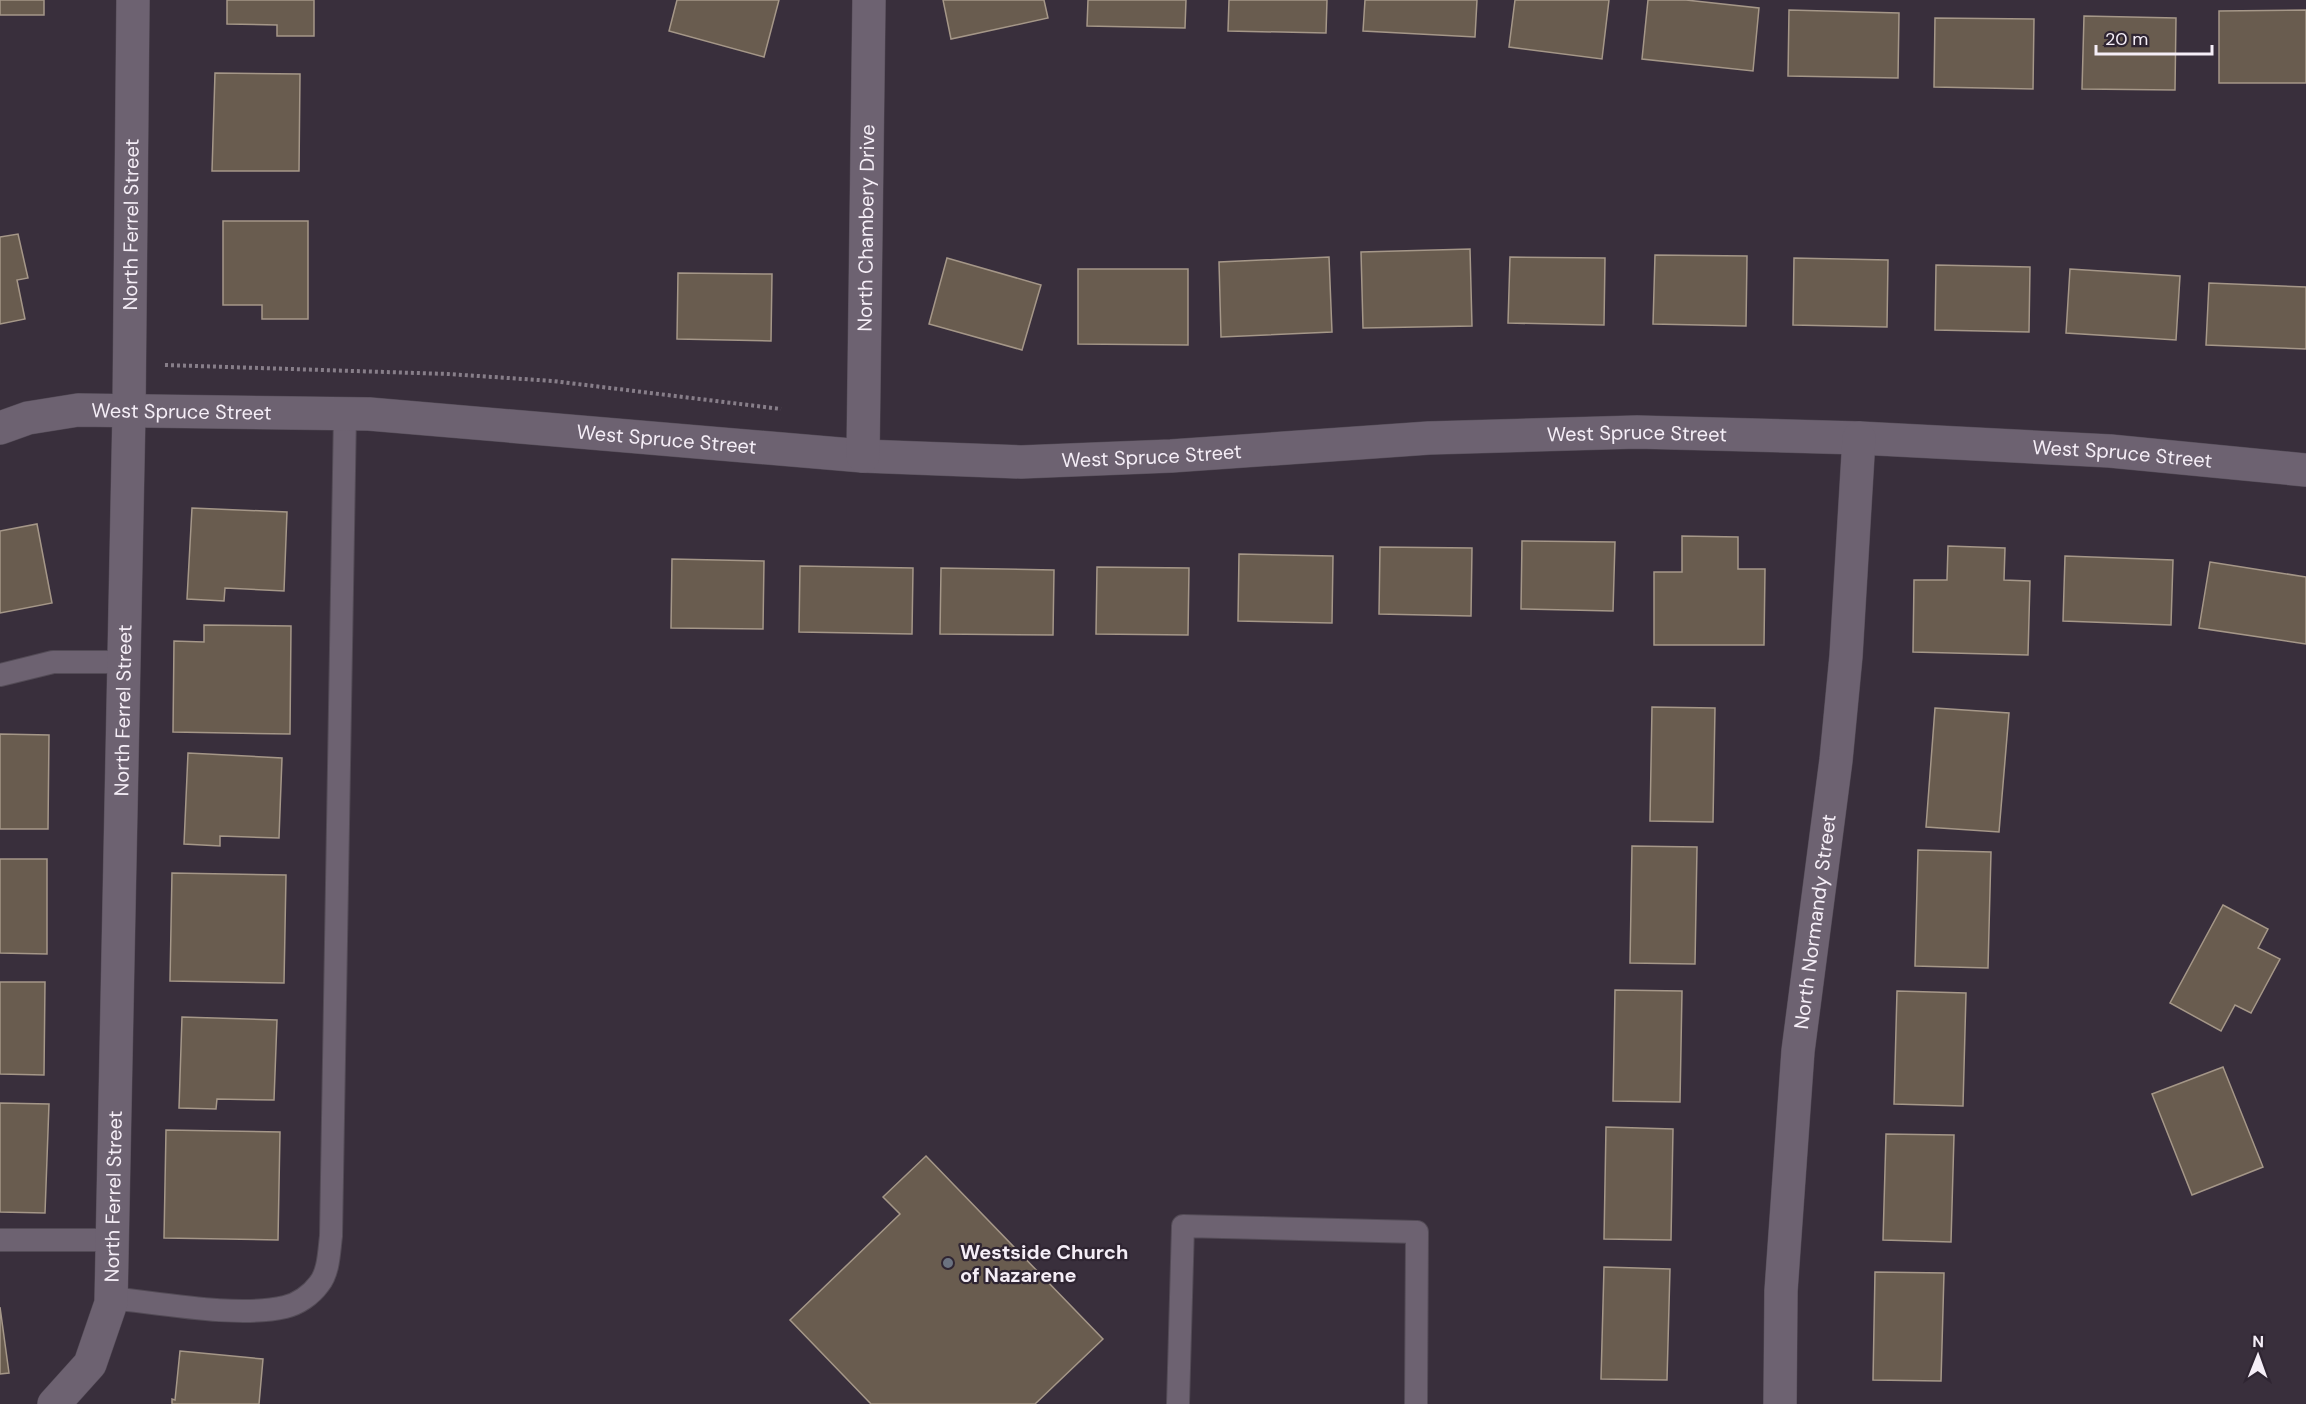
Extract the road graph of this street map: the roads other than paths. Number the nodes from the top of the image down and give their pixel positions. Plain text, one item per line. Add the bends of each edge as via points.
1 (133, 0) edge
2 (869, 0) edge
3 (129, 411) junction
4 (345, 413) junction
5 (0, 428) edge
6 (1859, 438) junction
7 (863, 456) junction
8 (2306, 470) edge
9 (124, 662) junction
10 (0, 675) edge
11 (0, 1240) edge
12 (112, 1240) junction
13 (111, 1298) junction
14 (54, 1404) edge
15 (1178, 1404) edge
16 (1416, 1404) edge
17 (1780, 1404) edge

1 - 3 street, North Ferrel Street
2 - 7 street, North Chambery Drive
3 - 4 street, West Spruce Street
3 - 5 street, West Spruce Street via 78,410 28,418
3 - 9 street, North Ferrel Street
4 - 7 street, West Spruce Street
4 - 13 lane via 332,1224 328,1262 320,1283 308,1296 286,1306 252,1311
6 - 7 street, West Spruce Street via 1637,432 1429,438 1021,462
6 - 8 street, West Spruce Street via 2110,451
6 - 17 street, North Normandy Street via 1837,749 1798,1052 1781,1291
9 - 10 lane via 53,662
9 - 12 street, North Ferrel Street
11 - 12 lane
12 - 13 street, North Ferrel Street
13 - 14 street, North Ferrel Street via 90,1364
15 - 16 lane via 1183,1226 1417,1232

